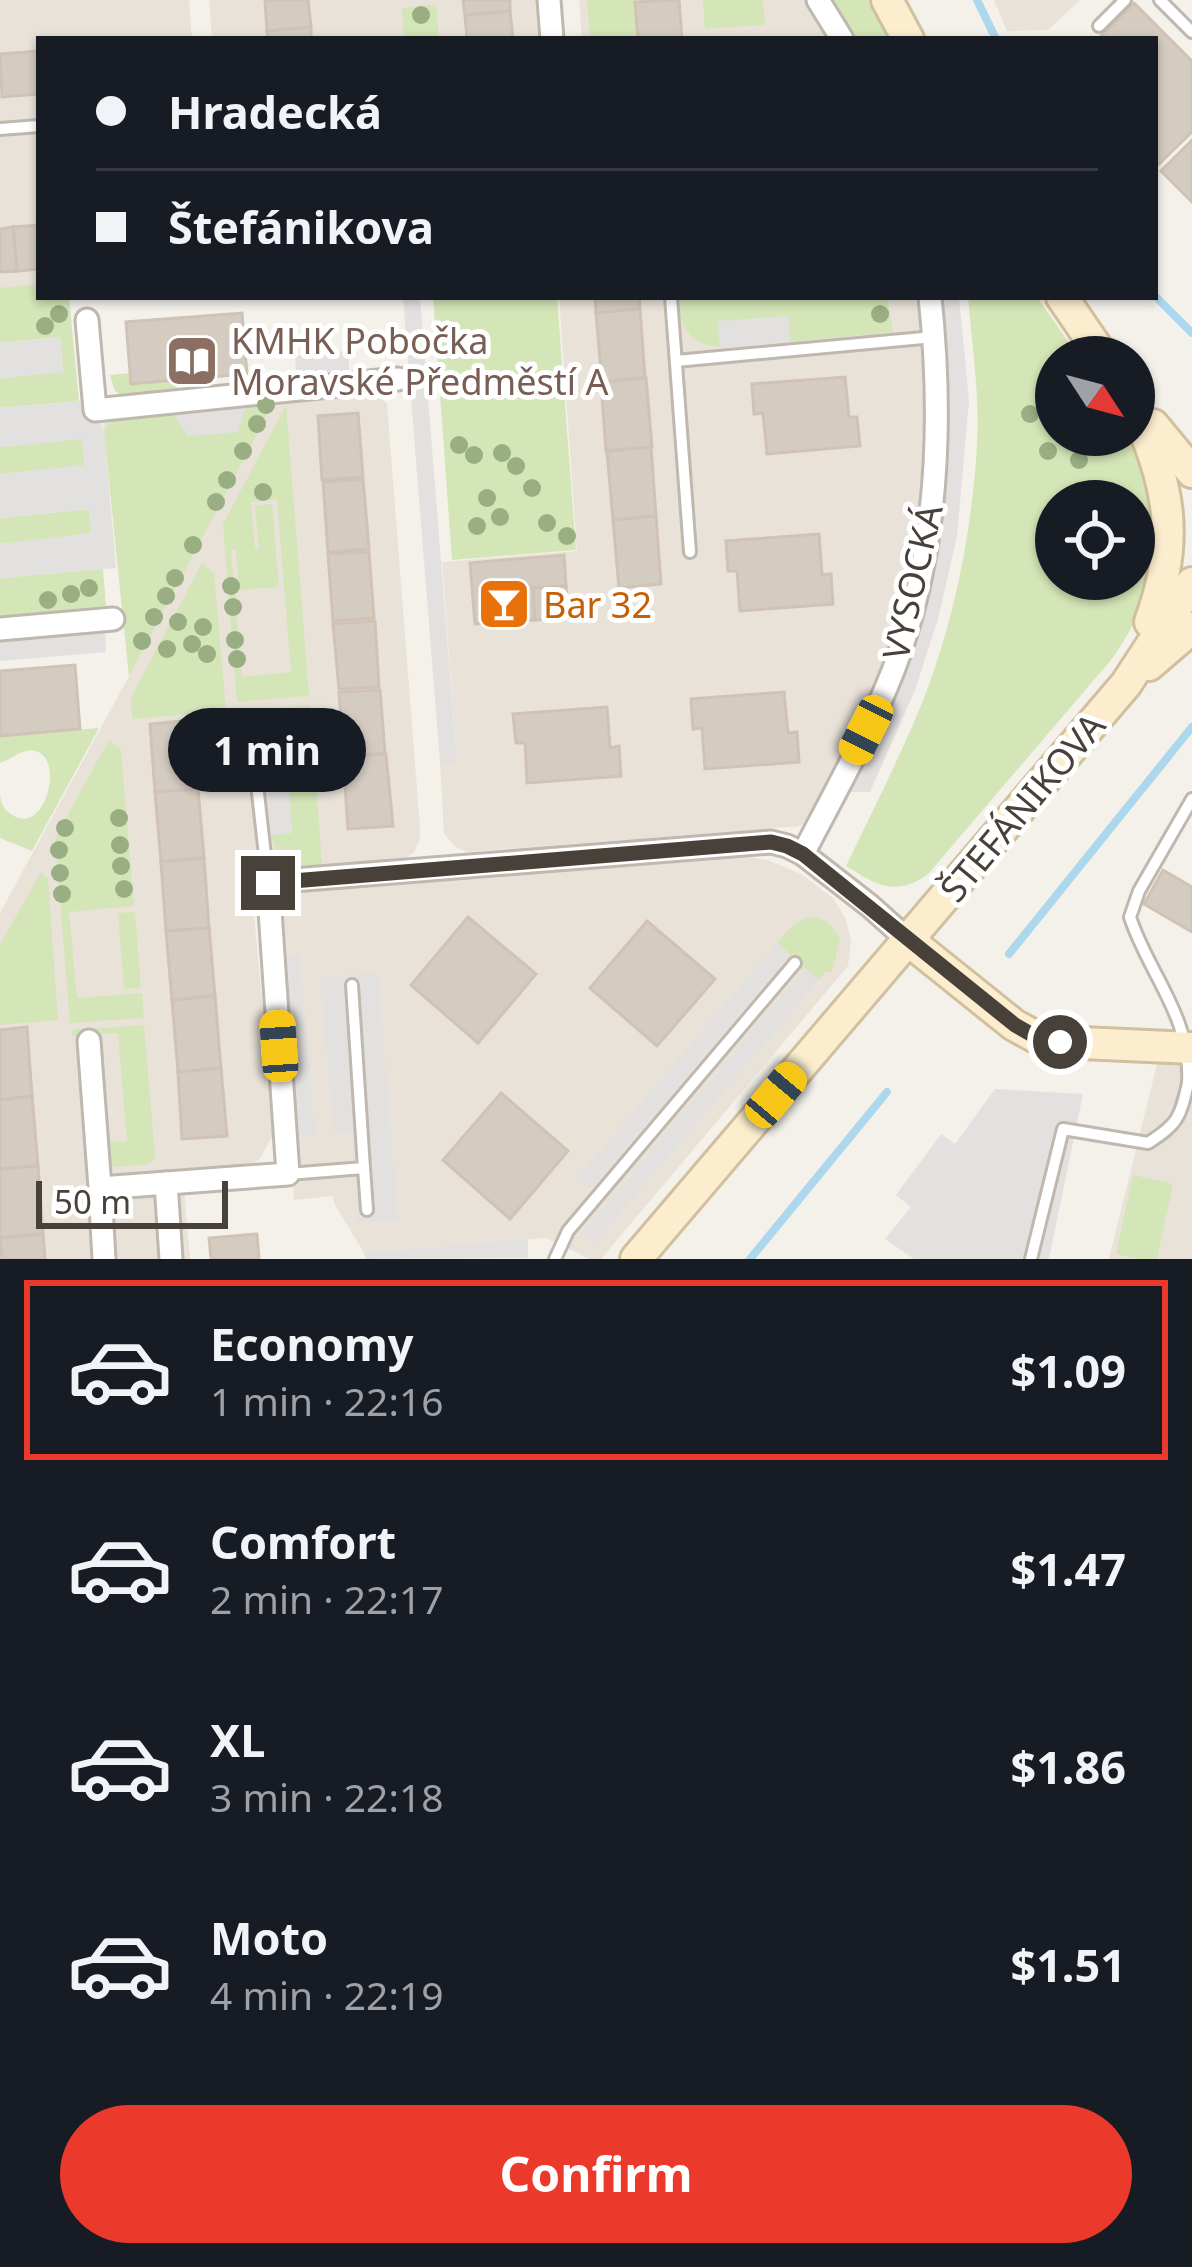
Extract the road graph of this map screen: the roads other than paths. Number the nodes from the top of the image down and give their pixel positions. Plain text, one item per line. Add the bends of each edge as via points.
1 (550, 0) edge
2 (818, 0) edge
3 (887, 0) edge
4 (1125, 0) edge
5 (1160, 0) edge
6 (1099, 26) dead end
7 (1192, 32) edge
8 (552, 36) edge
9 (840, 36) edge
10 (906, 36) edge
11 (36, 126) edge
12 (0, 129) edge
13 (671, 300) edge
14 (930, 300) edge
15 (1064, 300) edge
16 (87, 320) dead end
17 (1089, 336) edge
18 (934, 337) junction
19 (676, 361) junction
20 (398, 380) dead end
21 (1155, 428) edge
22 (1155, 456) edge
23 (1192, 472) edge
24 (690, 552) dead end
25 (1192, 583) edge
26 (113, 619) dead end
27 (0, 628) edge
28 (1192, 628) edge
29 (1192, 655) edge
30 (1126, 684) junction
31 (250, 722) dead end
32 (1192, 799) edge
33 (803, 854) junction
34 (268, 883) junction
35 (908, 940) junction
36 (795, 963) dead end
37 (352, 985) dead end
38 (89, 1041) dead end
39 (1192, 1047) edge
40 (364, 1168) junction
41 (288, 1174) junction
42 (166, 1184) junction
43 (100, 1188) junction
44 (367, 1210) dead end
45 (104, 1259) edge
46 (171, 1259) edge
47 (555, 1259) edge
48 (636, 1259) edge
49 (1031, 1259) edge

1 - 8 street
2 - 9 street
3 - 10 street
4 - 6 lane
5 - 7 lane
11 - 12 lane
13 - 19 lane
14 - 18 street, VYSOCKÁ
15 - 17 street
16 - 20 street via 95,410
18 - 19 lane
18 - 33 street, VYSOCKÁ via 935,466 915,599 893,669
19 - 24 lane
21 - 23 street
22 - 30 street, ŠTEFÁNIKOVA via 1169,532 1164,582
25 - 30 street, ŠTEFÁNIKOVA
26 - 27 street
28 - 30 street, ŠTEFÁNIKOVA
29 - 30 street
30 - 35 street, ŠTEFÁNIKOVA
31 - 34 lane
32 - 39 lane via 1130,917
33 - 34 street via 771,842
33 - 35 street
34 - 41 street
35 - 39 street via 1036,1037
35 - 48 street, ŠTEFÁNIKOVA
36 - 47 lane via 568,1231
37 - 40 lane
38 - 43 street
39 - 49 lane via 1172,1128 1148,1143 1064,1129
40 - 41 lane
40 - 44 lane
41 - 42 street
42 - 43 street
42 - 46 street
43 - 45 street

